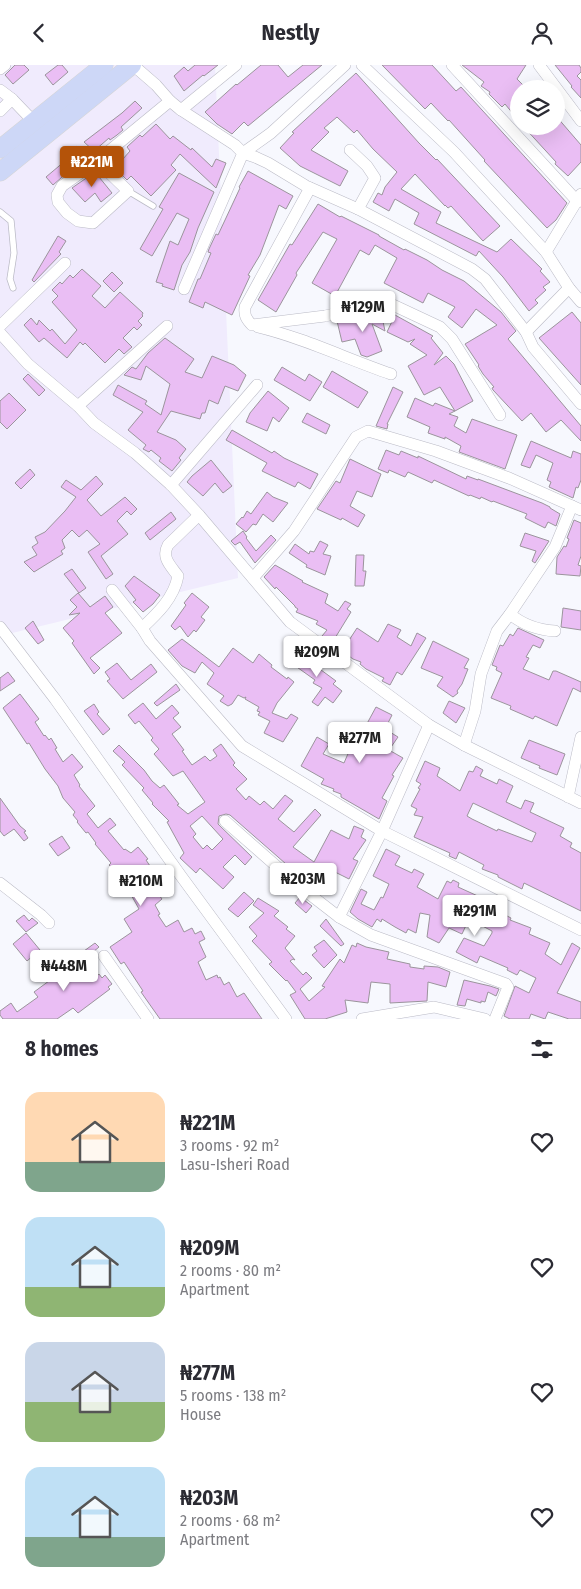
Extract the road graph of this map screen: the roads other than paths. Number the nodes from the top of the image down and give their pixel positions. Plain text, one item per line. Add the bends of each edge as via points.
1 (5, 65) edge
2 (132, 65) edge
3 (236, 65) edge
4 (345, 65) edge
5 (362, 65) edge
6 (452, 65) edge
7 (540, 65) edge
8 (101, 66) edge
9 (0, 69) edge
10 (0, 90) edge
11 (12, 99) junction
12 (170, 101) junction
13 (0, 111) edge
14 (180, 111) junction
15 (581, 121) edge
16 (34, 122) junction
17 (0, 149) edge
18 (350, 150) dead end
19 (243, 153) junction
20 (97, 161) junction
21 (0, 172) edge
22 (310, 188) junction
23 (128, 191) junction
24 (579, 198) edge
25 (153, 206) dead end
26 (358, 209) junction
27 (0, 212) edge
28 (546, 252) junction
29 (65, 263) dead end
30 (570, 287) junction
31 (13, 288) dead end
32 (184, 289) dead end
33 (581, 302) edge
34 (252, 325) junction
35 (0, 326) edge
36 (167, 326) dead end
37 (526, 332) junction
38 (0, 333) edge
39 (391, 373) dead end
40 (257, 385) dead end
41 (581, 404) edge
42 (78, 406) junction
43 (500, 415) dead end
44 (171, 485) junction
45 (576, 508) edge
46 (200, 515) junction
47 (253, 578) junction
48 (112, 591) dead end
49 (510, 614) junction
50 (0, 628) edge
51 (142, 629) junction
52 (555, 631) dead end
53 (429, 725) junction
54 (581, 737) edge
55 (464, 745) junction
56 (568, 797) junction
57 (581, 803) edge
58 (225, 821) dead end
59 (382, 831) junction
60 (0, 883) edge
61 (340, 917) junction
62 (49, 923) dead end
63 (581, 929) edge
64 (104, 956) dead end
65 (148, 1019) edge
66 (286, 1019) edge
67 (362, 1019) edge
68 (486, 1019) edge
69 (496, 1019) edge

1 - 9 street
2 - 12 street
2 - 21 main road
3 - 14 street
4 - 19 street via 271,133
5 - 28 street via 454,152
6 - 24 street
7 - 15 street
8 - 16 main road
10 - 11 street
11 - 13 street
11 - 16 street
12 - 14 street
12 - 20 street
14 - 19 street
16 - 17 main road
18 - 26 street via 375,178
19 - 22 street via 268,163
19 - 32 street
20 - 23 street
20 - 23 street via 62,186 57,195 58,202 67,213 78,221 93,223
22 - 26 street
22 - 34 street via 245,307 246,319
23 - 25 lane
24 - 28 street
26 - 37 street via 472,269 485,279
27 - 31 lane via 12,221 14,253 10,279
28 - 30 street
29 - 35 street
30 - 33 street
30 - 37 street
34 - 39 street via 282,332
34 - 43 street via 324,316 379,304 393,305 446,331
36 - 42 street
37 - 41 street via 533,347
38 - 42 street via 28,364
40 - 44 street
42 - 44 street via 94,423
44 - 46 street
45 - 47 street via 509,478 436,451 368,431 356,437 294,531
45 - 49 street via 555,547
46 - 47 street
46 - 51 street via 165,550 165,557 178,576 177,585 163,608
47 - 53 street via 290,622
48 - 51 street
49 - 52 street via 526,624
49 - 55 street via 497,631 481,674 475,711
50 - 66 street
51 - 59 street via 238,742
53 - 55 street
53 - 59 street
54 - 56 street
55 - 56 street
56 - 57 street
58 - 61 street
59 - 61 street
59 - 63 street
60 - 62 street
61 - 69 street via 371,935 506,984 508,987
64 - 65 street
67 - 68 street via 434,1007

